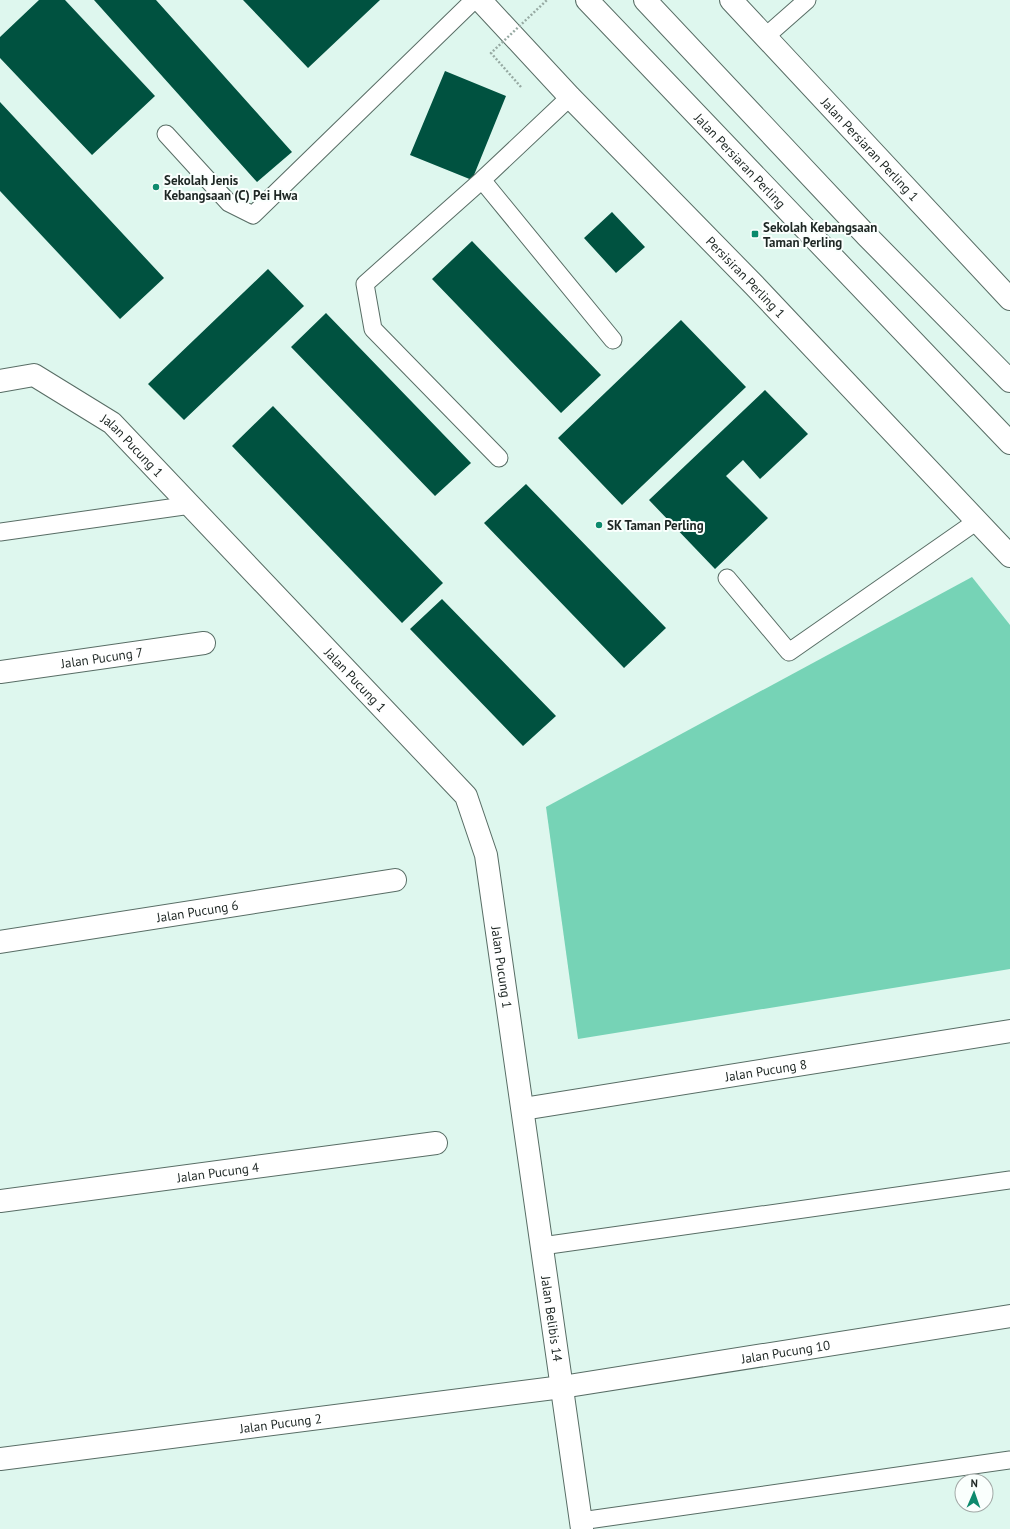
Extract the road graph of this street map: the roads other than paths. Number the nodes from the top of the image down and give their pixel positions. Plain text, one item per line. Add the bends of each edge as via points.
1 (474, 0) edge
2 (480, 0) edge
3 (587, 0) edge
4 (645, 0) edge
5 (730, 0) edge
6 (807, 0) edge
7 (765, 37) junction
8 (570, 97) junction
9 (166, 134) dead end
10 (482, 180) junction
11 (1010, 299) edge
12 (613, 340) dead end
13 (0, 381) edge
14 (1010, 381) edge
15 (1010, 443) edge
16 (500, 458) dead end
17 (191, 505) junction
18 (977, 521) junction
19 (0, 532) edge
20 (1010, 556) edge
21 (727, 578) dead end
22 (204, 643) dead end
23 (0, 672) edge
24 (394, 880) dead end
25 (0, 942) edge
26 (1010, 1032) edge
27 (523, 1109) junction
28 (436, 1143) dead end
29 (1010, 1180) edge
30 (0, 1201) edge
31 (542, 1246) junction
32 (1010, 1316) edge
33 (562, 1387) junction
34 (0, 1460) edge
35 (1010, 1460) edge
36 (581, 1525) edge

1 - 9 lane via 253,215 229,203
2 - 8 street, Persisiran Perling 1
3 - 15 street, Jalan Persiaran Perling
4 - 14 street via 866,235
5 - 7 street, Jalan Persiaran Perling 1
6 - 7 lane
7 - 11 street, Jalan Persiaran Perling 1
8 - 10 lane
8 - 18 street, Persisiran Perling 1 via 754,285
10 - 12 lane
10 - 16 lane via 364,284 373,329
13 - 17 street, Jalan Pucung 1 via 34,375 112,423
17 - 19 lane
17 - 27 street, Jalan Pucung 1 via 466,796 486,855
18 - 20 street, Persisiran Perling 1
18 - 21 lane via 789,652
22 - 23 street, Jalan Pucung 7
24 - 25 street, Jalan Pucung 6
26 - 27 street, Jalan Pucung 8
27 - 31 street, Jalan Belibis 14
28 - 30 street, Jalan Pucung 4
29 - 31 lane
31 - 33 street, Jalan Belibis 14
32 - 33 street, Jalan Pucung 10
33 - 34 street, Jalan Pucung 2
33 - 36 street, Jalan Belibis 14
35 - 36 lane

